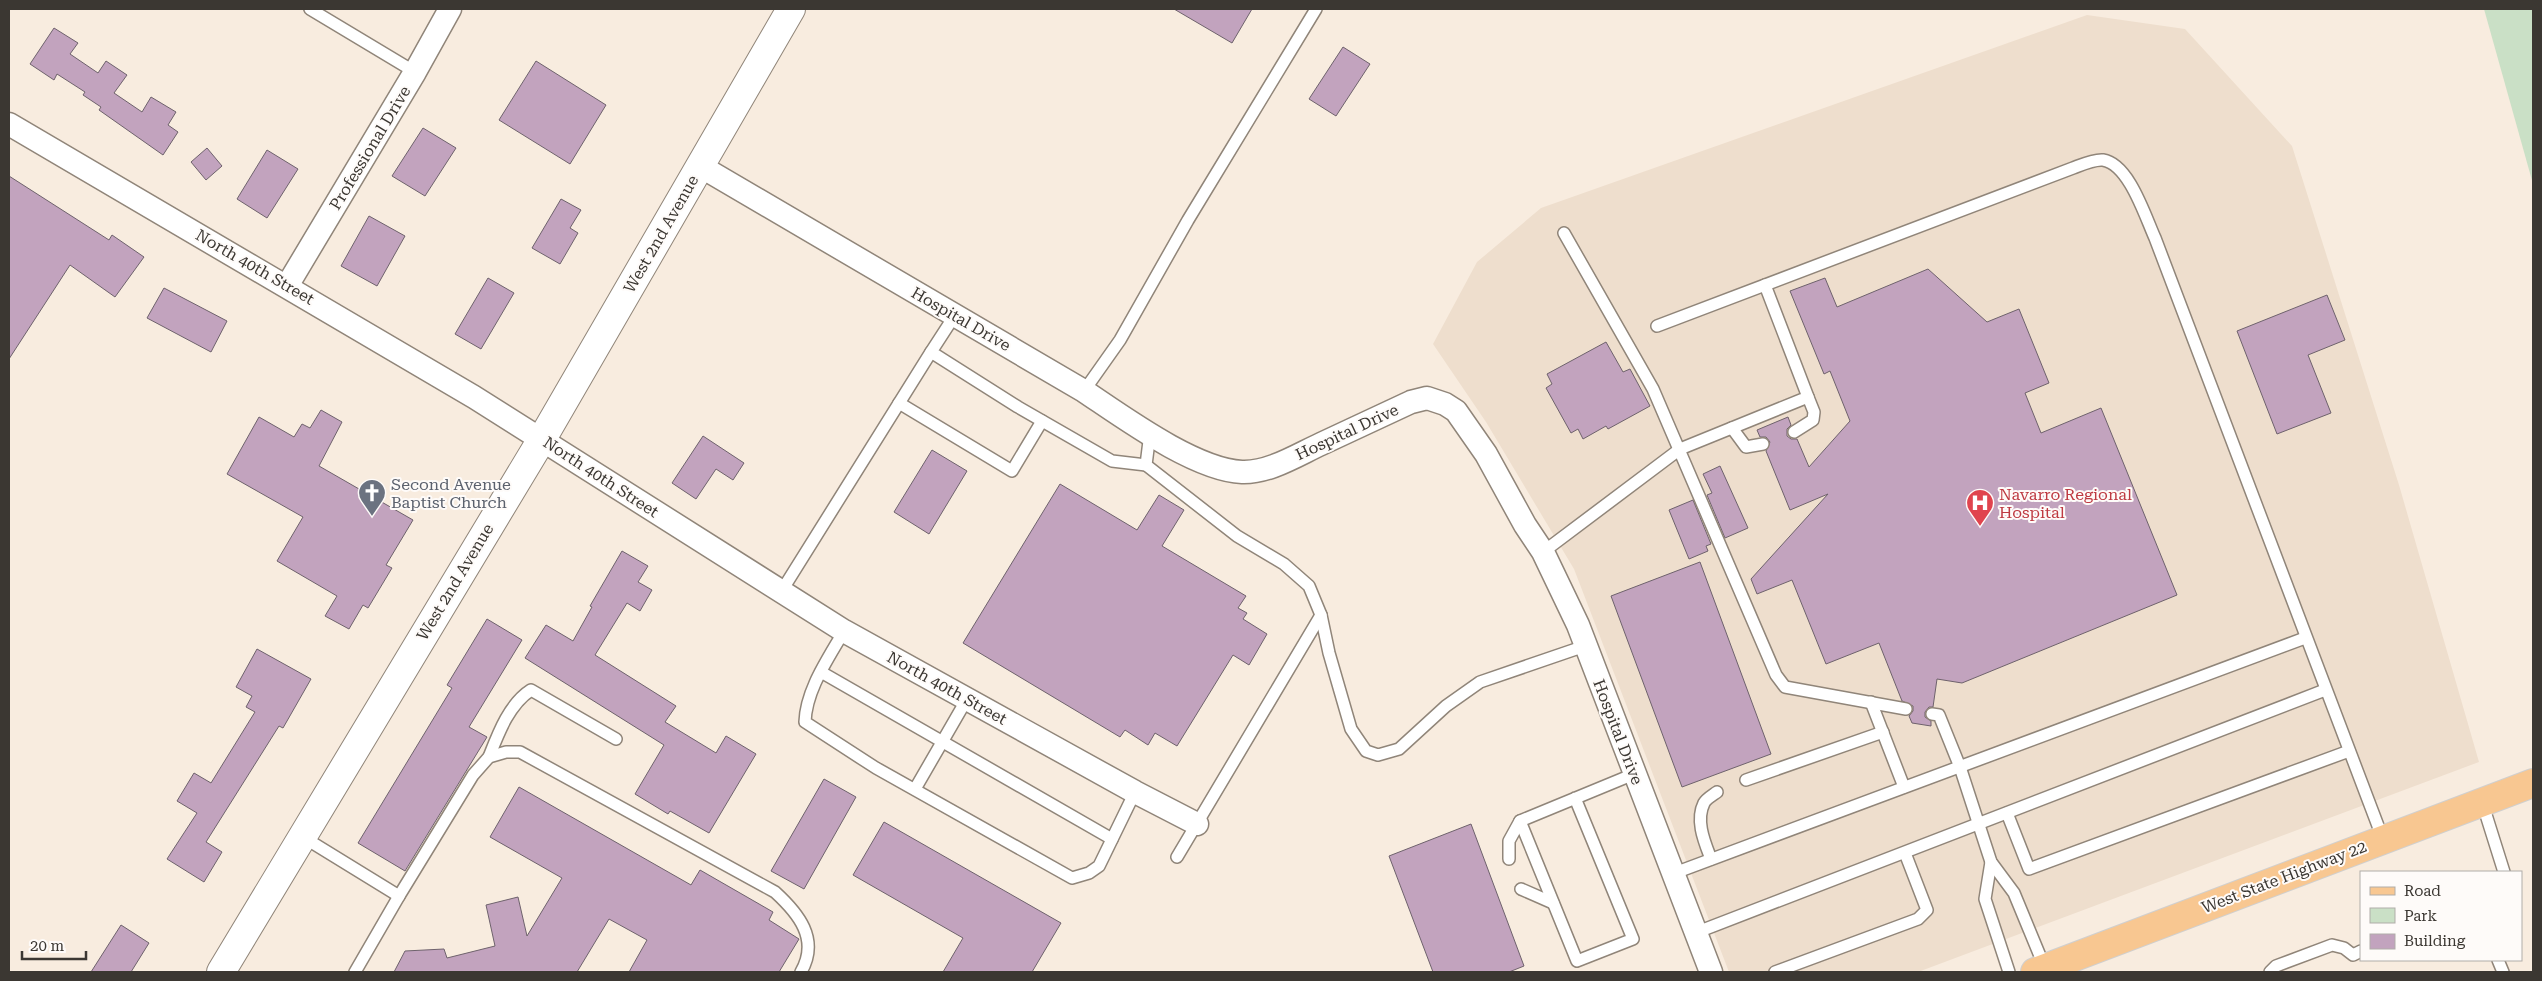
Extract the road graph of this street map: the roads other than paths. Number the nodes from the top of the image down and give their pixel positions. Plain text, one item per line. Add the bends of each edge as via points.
1 (310, 9) edge
2 (450, 9) edge
3 (791, 9) edge
4 (1316, 9) edge
5 (415, 72) junction
6 (9, 124) edge
7 (700, 166) junction
8 (1564, 234) dead end
9 (1765, 285) junction
10 (287, 286) junction
11 (955, 315) junction
12 (1657, 326) dead end
13 (931, 352) junction
14 (1084, 391) junction
15 (1808, 397) junction
16 (899, 404) junction
17 (1042, 421) junction
18 (1732, 428) junction
19 (1794, 432) dead end
20 (1150, 433) junction
21 (542, 439) junction
22 (1763, 444) dead end
23 (1680, 449) junction
24 (1146, 465) junction
25 (1543, 552) junction
26 (781, 592) junction
27 (1321, 615) junction
28 (844, 631) junction
29 (2306, 638) junction
30 (1585, 646) junction
31 (821, 672) junction
32 (2325, 690) junction
33 (967, 699) junction
34 (1871, 702) junction
35 (1906, 708) dead end
36 (1932, 714) dead end
37 (1882, 732) junction
38 (616, 739) dead end
39 (941, 741) junction
40 (2349, 751) junction
41 (489, 757) junction
42 (1960, 767) junction
43 (1634, 774) junction
44 (1746, 780) dead end
45 (2533, 783) edge
46 (1904, 787) junction
47 (915, 790) junction
48 (1135, 792) junction
49 (1716, 792) dead end
50 (1575, 798) junction
51 (2482, 802) junction
52 (2008, 813) junction
53 (1520, 821) junction
54 (1197, 824) junction
55 (1979, 825) junction
56 (303, 837) junction
57 (1112, 839) junction
58 (2383, 839) junction
59 (1905, 853) junction
60 (1178, 857) dead end
61 (1509, 859) dead end
62 (1711, 859) junction
63 (1991, 862) junction
64 (2504, 871) edge
65 (1672, 874) junction
66 (1521, 889) dead end
67 (398, 896) junction
68 (1553, 904) junction
69 (1695, 933) junction
70 (2360, 951) edge
71 (2045, 970) edge
72 (221, 972) edge
73 (355, 972) edge
74 (801, 972) edge
75 (1711, 972) edge
76 (1775, 972) edge
77 (2009, 972) edge
78 (2270, 972) edge

1 - 5 lane
2 - 5 street, Professional Drive
3 - 7 street, West 2nd Avenue
4 - 14 lane via 1188,220 1120,340
5 - 10 street, Professional Drive
6 - 10 street, North 40th Street
7 - 11 street, Hospital Drive
7 - 21 street, West 2nd Avenue
8 - 23 lane via 1653,389
9 - 12 lane
9 - 15 lane
9 - 29 lane via 2073,168 2102,160 2116,165 2126,175 2155,238
10 - 21 street, North 40th Street
11 - 13 lane
11 - 14 street, Hospital Drive
13 - 16 lane
13 - 17 lane
14 - 20 street, Hospital Drive
15 - 18 lane
15 - 19 lane via 1814,412 1813,420
16 - 17 lane via 1012,471
16 - 26 lane
17 - 24 lane via 1112,461
18 - 22 lane via 1746,448
18 - 23 lane
20 - 24 lane
20 - 25 street, Hospital Drive via 1213,466 1243,472 1282,462 1411,402 1427,398 1456,411 1486,454
21 - 26 street, North 40th Street
21 - 56 street, West 2nd Avenue
23 - 25 lane
23 - 34 lane via 1776,675 1784,687
24 - 27 lane via 1237,536 1284,564 1309,586
25 - 30 street, Hospital Drive
26 - 28 street, North 40th Street
27 - 30 lane via 1351,730 1366,751 1378,756 1399,749 1446,706 1480,682
27 - 54 lane
28 - 31 lane
28 - 33 street, North 40th Street
29 - 32 lane
29 - 42 lane
30 - 43 street, Hospital Drive
31 - 39 lane
31 - 47 lane via 805,708 805,722
32 - 40 lane
32 - 52 lane
33 - 39 lane
33 - 48 street, North 40th Street
34 - 35 lane
34 - 37 lane
36 - 42 lane via 1939,715
37 - 44 lane
37 - 46 lane
38 - 41 lane via 530,690 501,728
39 - 47 lane
39 - 57 lane
40 - 52 lane via 2029,869
40 - 58 lane
41 - 67 lane via 473,776
41 - 74 lane via 520,752 775,892 804,924 808,949
42 - 46 lane
42 - 55 lane
43 - 50 lane
43 - 65 street, Hospital Drive
45 - 51 main road, West State Highway 22
46 - 62 lane
47 - 57 lane via 1072,878 1089,874 1099,866
48 - 54 street, North 40th Street
48 - 57 lane
49 - 62 lane via 1704,802 1701,819
50 - 53 lane
50 - 68 lane via 1633,939 1577,960
51 - 58 main road, West State Highway 22
51 - 64 lane
52 - 55 lane
53 - 61 lane via 1509,841
53 - 68 lane
54 - 60 lane
55 - 59 lane
55 - 63 lane
56 - 67 lane
56 - 72 street, West 2nd Avenue
58 - 71 main road, West State Highway 22
59 - 69 lane
59 - 76 lane via 1927,910 1918,919
62 - 65 lane
63 - 71 lane via 2014,892
63 - 77 lane via 1984,899
65 - 69 street, Hospital Drive
66 - 68 lane
67 - 73 lane
69 - 75 street, Hospital Drive
70 - 78 lane via 2353,954 2332,945 2276,966

